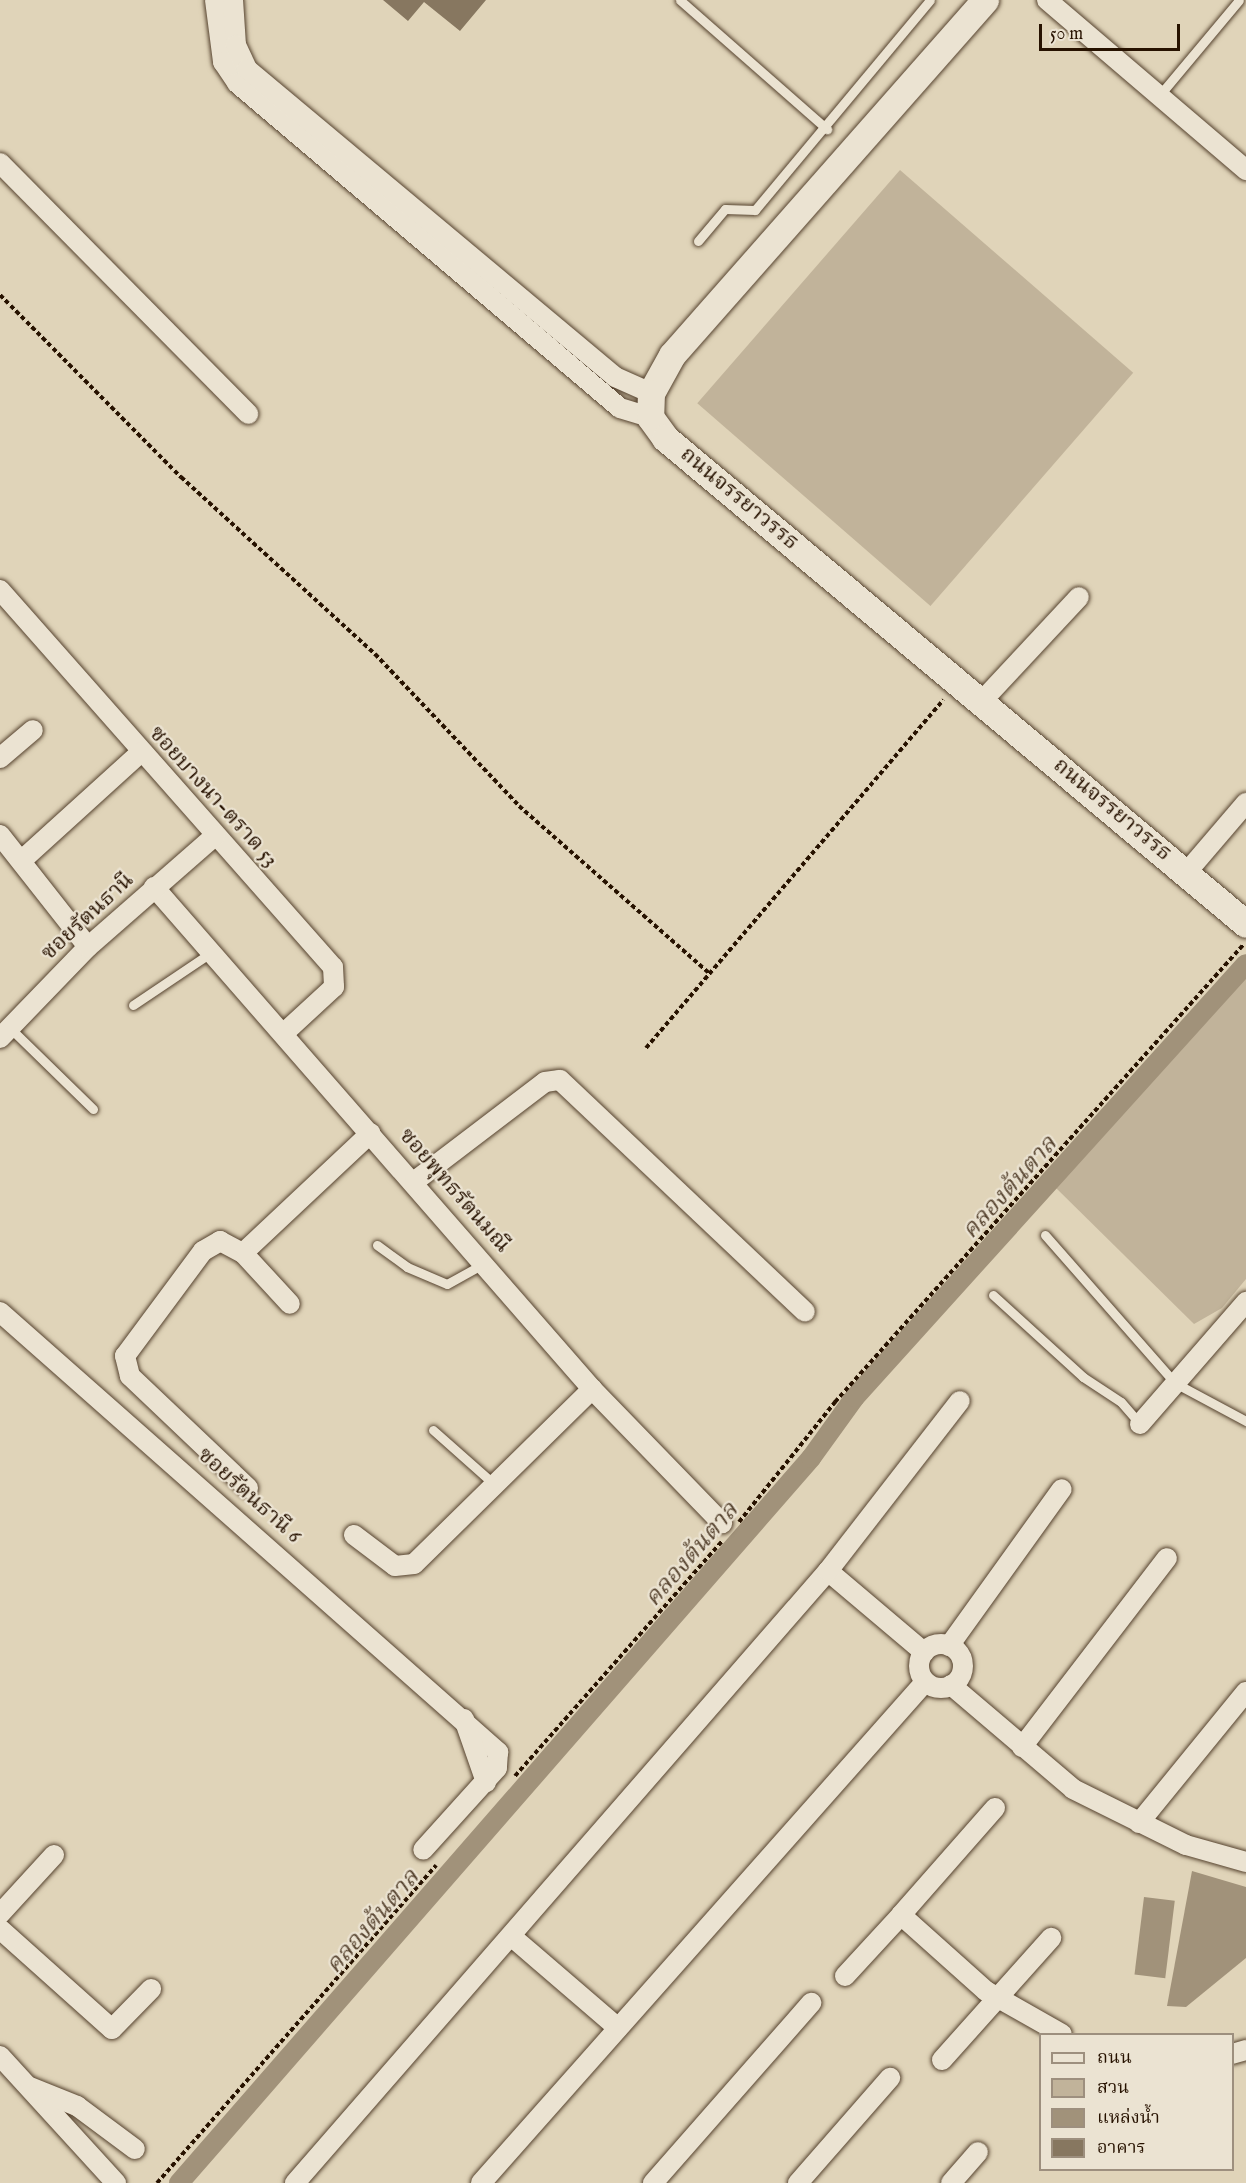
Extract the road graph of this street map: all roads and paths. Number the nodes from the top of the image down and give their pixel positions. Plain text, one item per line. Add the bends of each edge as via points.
1 (215, 0) edge
2 (233, 0) edge
3 (680, 0) edge
4 (930, 0) edge
5 (985, 0) edge
6 (1047, 0) edge
7 (1239, 0) edge
8 (1158, 97) junction
9 (827, 129) junction
10 (0, 163) edge
11 (1246, 170) edge
12 (405, 201) junction
13 (393, 217) junction
14 (698, 241) dead end
15 (0, 295) edge
16 (651, 405) junction
17 (248, 414) dead end
18 (0, 591) edge
19 (1079, 597) dead end
20 (959, 681) junction
21 (982, 701) junction
22 (33, 729) dead end
23 (141, 752) junction
24 (0, 758) edge
25 (1246, 803) edge
26 (0, 835) edge
27 (215, 836) junction
28 (21, 861) junction
29 (1187, 873) junction
30 (154, 887) junction
31 (1246, 924) edge
32 (1246, 943) edge
33 (88, 946) junction
34 (212, 952) junction
35 (710, 974) junction
36 (134, 1005) dead end
37 (284, 1033) junction
38 (3, 1034) edge
39 (646, 1048) dead end
40 (93, 1109) dead end
41 (372, 1133) junction
42 (415, 1182) junction
43 (1045, 1235) dead end
44 (376, 1245) dead end
45 (243, 1252) junction
46 (484, 1263) junction
47 (993, 1295) dead end
48 (1246, 1302) edge
49 (290, 1304) dead end
50 (0, 1312) edge
51 (805, 1312) dead end
52 (1175, 1383) junction
53 (592, 1389) junction
54 (960, 1401) dead end
55 (1246, 1421) edge
56 (1140, 1424) joint
57 (433, 1430) dead end
58 (495, 1485) junction
59 (248, 1488) dead end
60 (1062, 1489) dead end
61 (722, 1523) dead end
62 (354, 1535) dead end
63 (1167, 1558) dead end
64 (828, 1571) junction
65 (949, 1646) junction
66 (924, 1652) junction
67 (925, 1682) junction
68 (951, 1685) junction
69 (1246, 1692) edge
70 (1022, 1747) junction
71 (511, 1780) dead end
72 (995, 1808) dead end
73 (1139, 1823) junction
74 (423, 1850) dead end
75 (54, 1855) dead end
76 (440, 1861) dead end
77 (1246, 1862) edge
78 (0, 1914) edge
79 (901, 1915) junction
80 (0, 1929) edge
81 (511, 1936) junction
82 (1052, 1938) dead end
83 (846, 1976) dead end
84 (151, 1989) dead end
85 (997, 1998) junction
86 (811, 2003) dead end
87 (618, 2028) junction
88 (1060, 2033) edge
89 (0, 2056) edge
90 (942, 2060) dead end
91 (890, 2078) dead end
92 (30, 2087) junction
93 (135, 2149) dead end
94 (978, 2152) dead end
95 (116, 2183) edge
96 (157, 2183) edge
97 (295, 2183) edge
98 (481, 2183) edge
99 (653, 2183) edge
100 (798, 2183) edge
101 (951, 2183) edge

1 - 13 street via 226,71
2 - 12 street via 236,45 247,69
3 - 9 lane
4 - 9 lane
5 - 16 main road via 672,355
6 - 8 street
7 - 8 lane
8 - 11 street
9 - 14 lane via 756,210 725,209
10 - 17 street
12 - 13 lane
12 - 16 street
13 - 16 street via 620,408
15 - 35 path via 181,477 375,654 519,806
16 - 20 main road, ถนนจรรยาวรรธ via 666,438
18 - 23 street, ซอยบางนา-ตราด 53
19 - 21 street
20 - 21 main road, ถนนจรรยาวรรธ
20 - 35 path
21 - 29 main road, ถนนจรรยาวรรธ
22 - 24 street
23 - 27 street, ซอยบางนา-ตราด 53
23 - 28 street
25 - 29 street
26 - 28 street
27 - 30 street, ซอยรัตนธานี
27 - 37 street, ซอยบางนา-ตราด 53 via 333,967 334,987
28 - 33 street
29 - 31 main road, ถนนจรรยาวรรธ
30 - 33 street, ซอยรัตนธานี
30 - 34 street, ซอยพุทธรัตนมณี
32 - 71 path via 835,1402 793,1460
33 - 38 street, ซอยรัตนธานี
34 - 36 lane
34 - 37 street, ซอยพุทธรัตนมณี
35 - 39 path
37 - 41 street, ซอยพุทธรัตนมณี
38 - 40 lane
41 - 42 street, ซอยพุทธรัตนมณี
41 - 45 street
42 - 46 street, ซอยพุทธรัตนมณี
42 - 51 street via 545,1082 560,1080
43 - 52 lane
44 - 46 lane via 407,1267 447,1284
45 - 49 street
45 - 59 street via 220,1241 203,1251 129,1345 125,1366 139,1387
46 - 53 street, ซอยพุทธรัตนมณี
47 - 56 lane via 1083,1377 1121,1401
48 - 52 street
50 - 74 street, ซอยรัตนธานี 6 via 464,1719 486,1782
52 - 55 lane
52 - 56 street
53 - 58 street
53 - 61 street, ซอยพุทธรัตนมณี
54 - 64 street
57 - 58 lane
58 - 62 street via 414,1564 395,1566
60 - 65 street
63 - 70 street
64 - 66 street
64 - 81 street
65 - 66 street via 935,1645
65 - 68 street via 962,1661 961,1675
66 - 67 street via 919,1664
67 - 68 street via 938,1688
67 - 87 street
68 - 70 street
69 - 73 street
70 - 73 street via 1073,1789
72 - 79 street
73 - 77 street via 1212,1854
75 - 78 street
76 - 96 path
79 - 83 street
79 - 85 street
80 - 84 street via 112,2030
81 - 87 street
81 - 97 street
82 - 85 street
85 - 88 street
85 - 90 street
86 - 99 street
87 - 98 street
89 - 92 street
91 - 100 street
92 - 93 street via 77,2106
92 - 95 street via 84,2152
94 - 101 street

